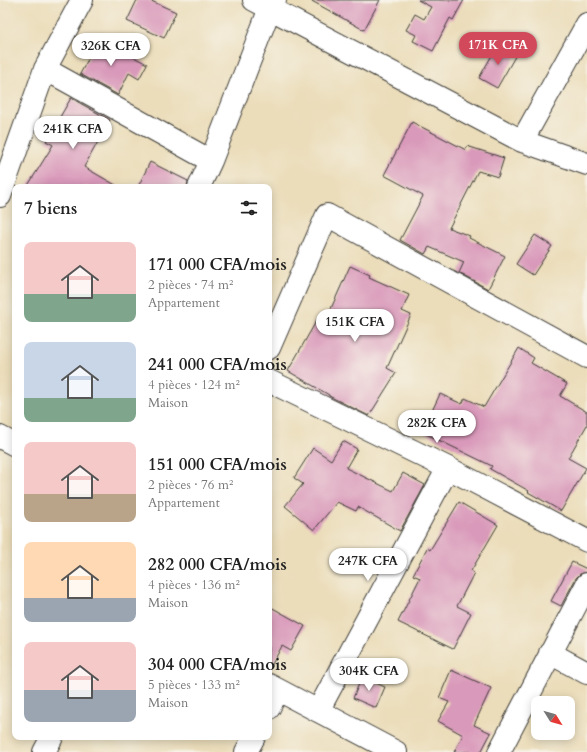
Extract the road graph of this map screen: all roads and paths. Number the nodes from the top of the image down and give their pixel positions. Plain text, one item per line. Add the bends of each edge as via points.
1 (82, 0) edge
2 (266, 3) edge
3 (587, 24) edge
4 (45, 69) junction
5 (522, 141) junction
6 (210, 161) junction
7 (587, 164) edge
8 (200, 184) edge
9 (4, 197) edge
10 (272, 341) edge
11 (587, 357) edge
12 (272, 382) edge
13 (0, 437) edge
14 (12, 443) edge
15 (448, 468) junction
16 (587, 541) edge
17 (587, 584) edge
18 (550, 654) junction
19 (587, 673) edge
20 (272, 694) edge
21 (318, 711) junction
22 (50, 740) edge
23 (252, 740) edge
24 (44, 752) edge
25 (246, 752) edge
26 (396, 752) edge
27 (499, 752) edge

1 - 4 street
2 - 5 street
2 - 6 street
3 - 5 street
4 - 6 street
4 - 9 street
5 - 7 street
6 - 8 street
10 - 11 street via 327,215
12 - 15 street
13 - 14 street
15 - 16 street
15 - 21 street
17 - 18 street
18 - 19 street
18 - 27 street
20 - 21 street
21 - 26 street
22 - 24 street
23 - 25 street

